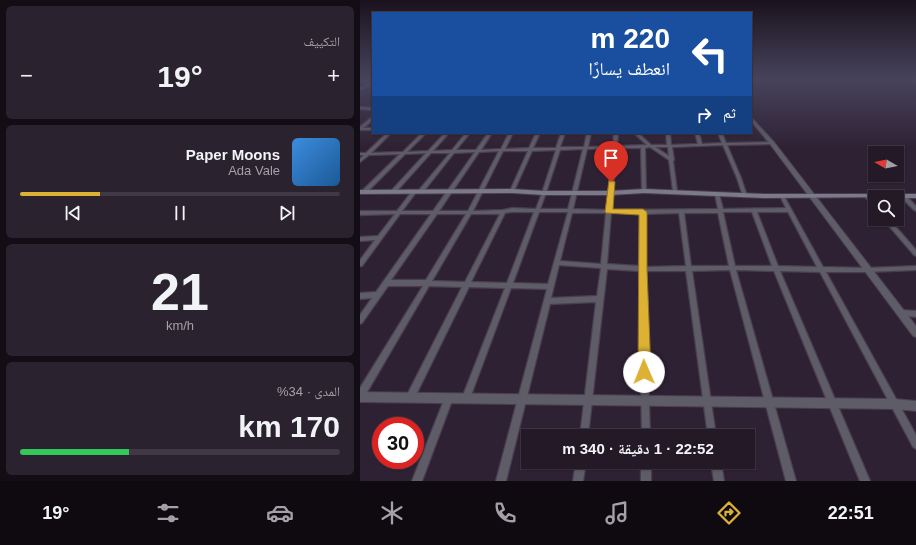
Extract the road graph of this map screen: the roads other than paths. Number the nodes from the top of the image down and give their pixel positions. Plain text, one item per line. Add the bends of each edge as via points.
1 (360, 108) edge
2 (372, 109) edge
3 (372, 119) edge
4 (752, 119) edge
5 (360, 129) edge
6 (372, 129) edge
7 (389, 134) edge
8 (423, 134) edge
9 (446, 134) edge
10 (467, 134) edge
11 (489, 134) edge
12 (511, 134) edge
13 (538, 134) edge
14 (563, 134) edge
15 (589, 134) edge
16 (616, 134) edge
17 (637, 134) edge
18 (668, 134) edge
19 (697, 134) edge
20 (720, 134) edge
21 (772, 143) junction
22 (724, 144) junction
23 (670, 145) junction
24 (700, 145) junction
25 (643, 146) junction
26 (650, 146) junction
27 (614, 147) junction
28 (558, 148) junction
29 (585, 148) junction
30 (531, 149) junction
31 (503, 150) junction
32 (454, 151) junction
33 (478, 151) junction
34 (430, 152) junction
35 (405, 153) junction
36 (360, 154) edge
37 (368, 154) junction
38 (360, 160) edge
39 (672, 160) junction
40 (418, 191) junction
41 (480, 191) junction
42 (512, 191) junction
43 (644, 191) junction
44 (675, 191) junction
45 (362, 192) edge
46 (393, 192) junction
47 (449, 192) junction
48 (544, 193) junction
49 (576, 193) junction
50 (610, 194) junction
51 (717, 194) junction
52 (745, 196) junction
53 (782, 196) junction
54 (812, 196) junction
55 (867, 196) edge
56 (904, 196) edge
57 (916, 196) edge
58 (904, 197) edge
59 (916, 209) edge
60 (537, 210) junction
61 (720, 210) junction
62 (789, 210) junction
63 (754, 211) junction
64 (398, 212) junction
65 (470, 212) junction
66 (503, 212) junction
67 (570, 212) junction
68 (609, 212) junction
69 (643, 212) junction
70 (681, 212) junction
71 (362, 213) edge
72 (434, 213) junction
73 (360, 218) edge
74 (892, 226) edge
75 (379, 238) junction
76 (360, 239) edge
77 (916, 254) edge
78 (558, 263) junction
79 (360, 264) edge
80 (604, 265) junction
81 (689, 268) junction
82 (732, 268) junction
83 (776, 268) junction
84 (916, 268) edge
85 (642, 269) junction
86 (820, 269) junction
87 (868, 270) junction
88 (386, 283) junction
89 (428, 283) junction
90 (467, 285) junction
91 (508, 285) junction
92 (551, 287) junction
93 (377, 295) junction
94 (360, 296) edge
95 (599, 299) junction
96 (547, 301) junction
97 (901, 313) junction
98 (916, 314) edge
99 (360, 321) edge
100 (916, 334) edge
101 (360, 396) edge
102 (410, 398) junction
103 (449, 398) junction
104 (466, 398) junction
105 (522, 400) junction
106 (589, 400) junction
107 (645, 402) junction
108 (707, 402) junction
109 (769, 402) junction
110 (833, 404) junction
111 (895, 404) junction
112 (916, 406) edge
113 (585, 429) edge
114 (646, 429) edge
115 (711, 429) edge
116 (916, 444) edge
117 (580, 469) edge
118 (646, 469) edge
119 (717, 469) edge
120 (417, 481) edge
121 (501, 481) edge
122 (578, 481) edge
123 (646, 481) edge
124 (719, 481) edge
125 (791, 481) edge
126 (865, 481) edge

1 - 2 street
3 - 5 street
4 - 21 street
5 - 6 street
7 - 37 street
8 - 35 street
9 - 34 street
10 - 32 street
11 - 33 street
12 - 31 street
13 - 30 street
14 - 28 street
15 - 29 street
16 - 27 street
17 - 26 street
18 - 23 street
19 - 24 street
20 - 22 street
21 - 22 street
21 - 54 street
22 - 24 street
22 - 52 street
23 - 24 street
23 - 26 street
23 - 39 street
25 - 26 street
25 - 27 street
25 - 43 street
26 - 39 street
27 - 29 street
27 - 50 street
28 - 29 street
28 - 30 street
28 - 48 street
29 - 49 street
30 - 31 street
30 - 42 street
31 - 33 street
31 - 41 street
32 - 33 street
32 - 34 street
32 - 40 street
33 - 47 street
34 - 35 street
34 - 46 street
35 - 37 street
35 - 45 street
36 - 37 street
37 - 38 street
39 - 44 street
40 - 46 main road
40 - 47 main road
40 - 64 street
41 - 42 main road
41 - 47 main road
41 - 65 street
42 - 48 main road
43 - 44 main road
43 - 50 main road
44 - 51 main road
45 - 46 main road
47 - 72 street
48 - 49 main road
48 - 60 street
49 - 50 main road
49 - 67 street
50 - 68 street
51 - 52 main road
51 - 61 street
52 - 53 main road
53 - 54 main road
53 - 62 street
54 - 55 main road
54 - 87 street
56 - 57 main road
58 - 59 street
60 - 66 street
60 - 67 street
60 - 91 street
61 - 63 street
61 - 70 street
61 - 82 street
62 - 63 street
62 - 86 street
63 - 83 street
64 - 71 street
64 - 72 street
64 - 75 street
65 - 66 street
65 - 72 street
65 - 89 street
66 - 90 street
67 - 68 street
67 - 78 street
68 - 69 street
68 - 80 street
69 - 70 street
69 - 85 street
70 - 81 street
71 - 73 street
72 - 88 street
74 - 77 street
75 - 76 street
75 - 79 street
78 - 80 street
78 - 92 street
80 - 85 street
80 - 95 street
81 - 82 street
81 - 85 street
81 - 108 street
82 - 83 street
82 - 109 street
83 - 86 street
83 - 110 street
84 - 87 street
85 - 107 street
86 - 87 street
86 - 111 street
87 - 97 street
88 - 89 street
88 - 93 street
89 - 90 street
89 - 101 street
90 - 91 street
90 - 102 street
91 - 92 street
91 - 104 street
92 - 96 street
93 - 94 street
93 - 99 street
95 - 96 street
95 - 106 street
96 - 105 street
97 - 98 street
97 - 100 street
101 - 102 street
102 - 103 street
103 - 104 street
103 - 120 street
104 - 105 street
105 - 106 street
105 - 121 street
106 - 107 street
106 - 113 street
107 - 108 street
107 - 114 street
108 - 109 street
108 - 115 street
109 - 110 street
109 - 125 street
110 - 111 street
110 - 126 street
111 - 112 street
111 - 116 street
117 - 122 street
118 - 123 street
119 - 124 street

